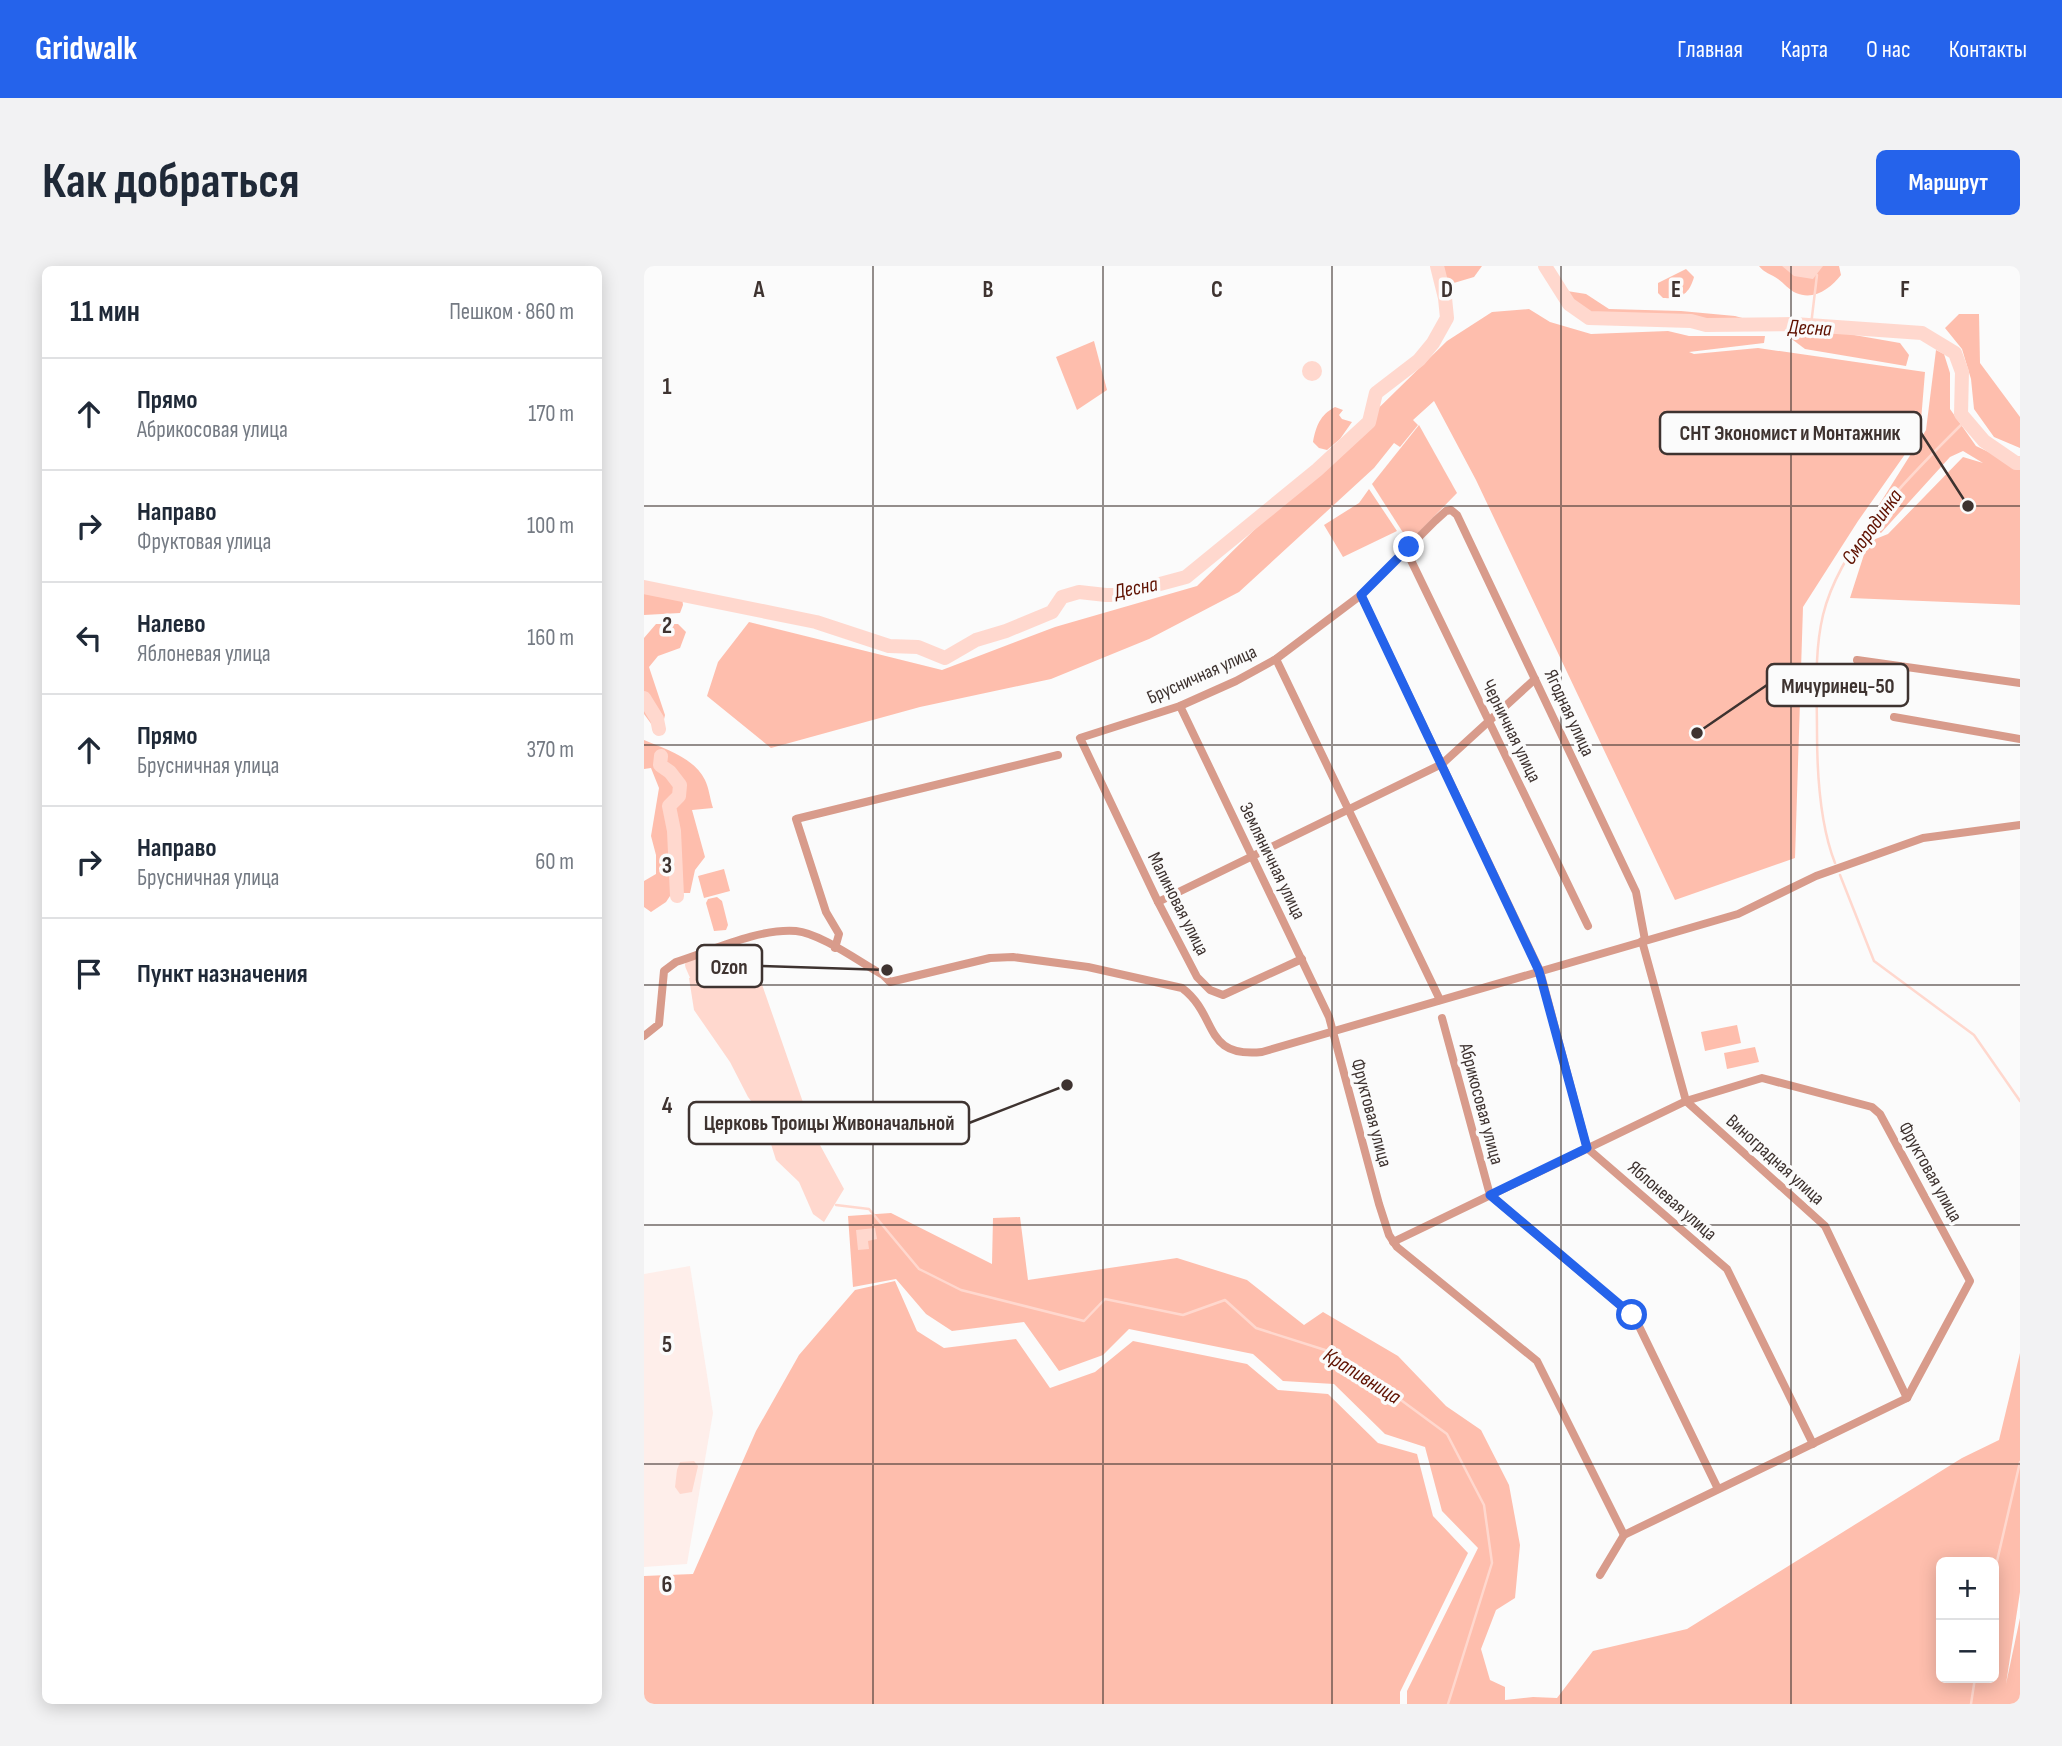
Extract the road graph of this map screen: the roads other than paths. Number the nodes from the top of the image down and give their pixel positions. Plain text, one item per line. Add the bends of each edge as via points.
1 (1446, 511) joint
2 (1406, 550) junction
3 (1361, 595) junction
4 (1276, 659) junction
5 (1857, 660) dead end
6 (1535, 679) junction
7 (2020, 683) edge
8 (1180, 706) junction
9 (1895, 717) dead end
10 (1488, 722) junction
11 (1080, 738) joint
12 (2020, 739) edge
13 (1058, 755) dead end
14 (1442, 764) junction
15 (1348, 810) junction
16 (2020, 825) edge
17 (1252, 856) junction
18 (1158, 902) junction
19 (1588, 926) dead end
20 (1643, 941) junction
21 (835, 948) junction
22 (1302, 959) junction
23 (1539, 971) junction
24 (1440, 1000) junction
25 (1442, 1018) dead end
26 (1333, 1031) junction
27 (644, 1035) edge
28 (1686, 1101) junction
29 (1587, 1148) junction
30 (1490, 1195) junction
31 (1393, 1242) junction
32 (1907, 1398) junction
33 (1813, 1444) junction
34 (1718, 1489) junction
35 (1624, 1535) junction
36 (1600, 1575) dead end

1 - 2 street, Брусничная улица
1 - 6 street, Ягодная улица via 1457,515
2 - 3 street, Брусничная улица
2 - 10 street, Черничная улица
3 - 4 street, Брусничная улица
3 - 14 street
4 - 8 street, Брусничная улица
4 - 15 street
5 - 7 street
6 - 10 street
6 - 20 street, Ягодная улица via 1636,892
8 - 11 street, Брусничная улица
8 - 17 street, Земляничная улица
9 - 12 street
10 - 14 street
10 - 19 street, Черничная улица
11 - 18 street, Малиновая улица
13 - 21 street via 796,818 826,912 839,934
14 - 15 street
14 - 23 street
15 - 17 street
15 - 24 street
16 - 20 street via 1923,838 1816,877 1738,914
17 - 18 street
17 - 22 street, Земляничная улица
18 - 22 street, Малиновая улица via 1197,977 1210,990 1223,995
20 - 23 street
20 - 28 street
21 - 26 street via 890,982 990,958 1013,957 1088,967 1182,988 1195,998 1219,1042 1246,1053
21 - 27 street via 797,931 766,933 676,962 664,971 659,1024
22 - 26 street, Земляничная улица
23 - 24 street
23 - 29 street
24 - 26 street
25 - 30 street, Абрикосовая улица
26 - 31 street, Фруктовая улица
28 - 29 street, Фруктовая улица
28 - 32 street, Виноградная улица via 1825,1227
28 - 32 street, Фруктовая улица via 1765,1078 1878,1111 1970,1281
29 - 30 street, Фруктовая улица
29 - 33 street, Яблоневая улица via 1729,1272
30 - 31 street, Фруктовая улица
30 - 34 street, Абрикосовая улица via 1635,1318
31 - 35 street via 1540,1364
32 - 33 street
33 - 34 street
34 - 35 street
35 - 36 street

